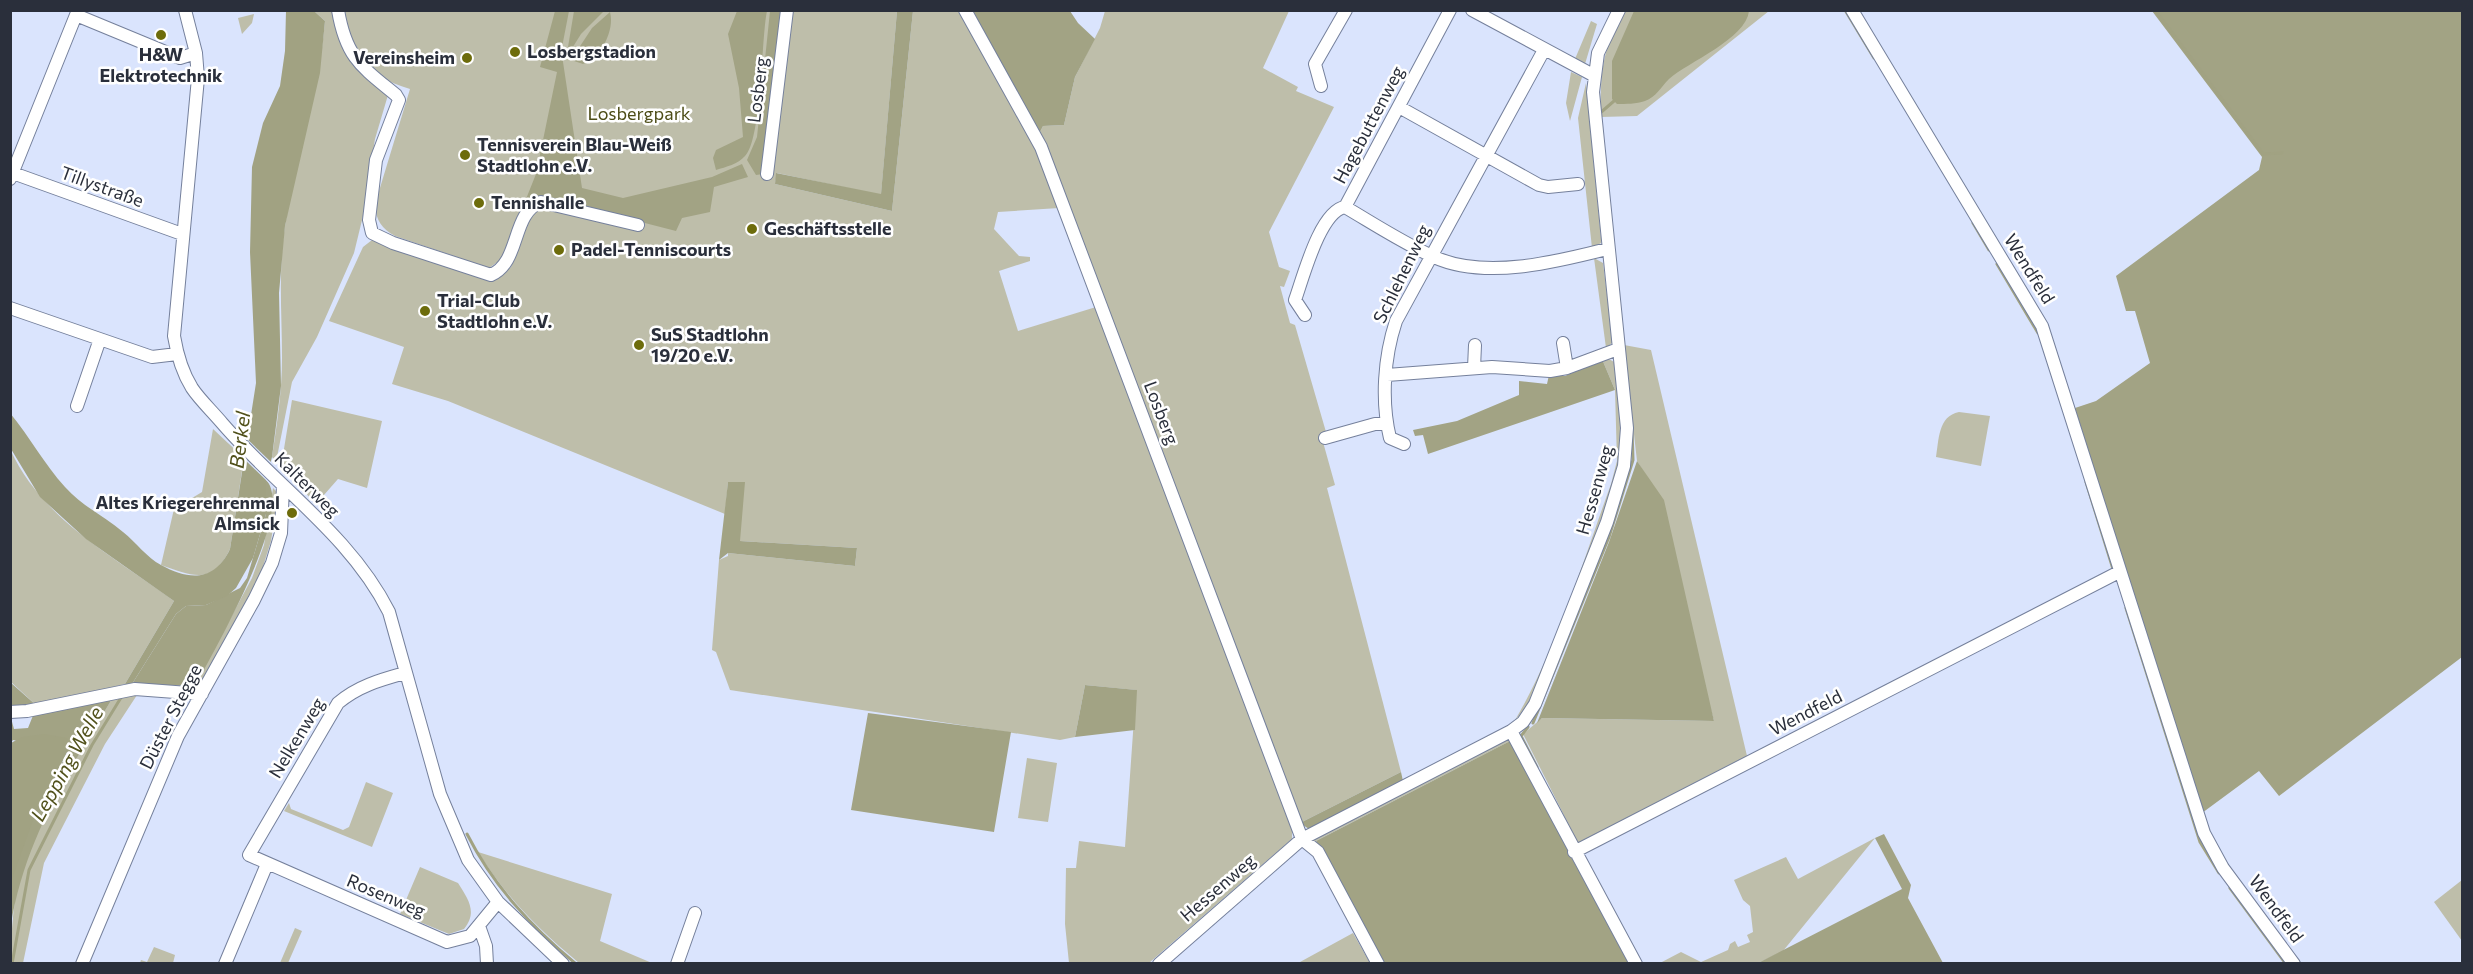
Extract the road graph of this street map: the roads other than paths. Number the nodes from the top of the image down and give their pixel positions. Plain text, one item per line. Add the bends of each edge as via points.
1 (185, 10) edge
2 (338, 10) edge
3 (787, 10) edge
4 (965, 10) edge
5 (1346, 10) edge
6 (1450, 10) edge
7 (1473, 10) edge
8 (1618, 10) edge
9 (1852, 10) edge
10 (77, 13) edge
11 (1544, 50) junction
12 (196, 53) junction
13 (1593, 75) junction
14 (1321, 86) dead end
15 (1399, 107) junction
16 (1486, 155) junction
17 (767, 174) dead end
18 (11, 175) edge
19 (1578, 184) dead end
20 (1345, 207) junction
21 (638, 225) dead end
22 (182, 234) junction
23 (1607, 249) junction
24 (1430, 255) junction
25 (10, 308) edge
26 (1305, 315) dead end
27 (100, 339) junction
28 (1563, 343) dead end
29 (1475, 345) dead end
30 (1618, 349) junction
31 (177, 354) junction
32 (1474, 368) junction
33 (1567, 368) junction
34 (1387, 375) junction
35 (76, 406) dead end
36 (1387, 424) junction
37 (1325, 438) dead end
38 (1404, 444) dead end
39 (283, 486) junction
40 (2119, 572) junction
41 (405, 673) junction
42 (202, 694) junction
43 (10, 712) edge
44 (1510, 731) junction
45 (1302, 839) junction
46 (1574, 852) junction
47 (249, 855) joint
48 (267, 864) junction
49 (498, 902) junction
50 (695, 913) dead end
51 (479, 926) junction
52 (82, 963) edge
53 (225, 963) edge
54 (487, 963) edge
55 (563, 963) edge
56 (676, 963) edge
57 (1159, 963) edge
58 (1378, 963) edge
59 (1636, 963) edge
60 (2294, 963) edge

1 - 12 street, Kalterweg
2 - 21 street via 350,51 366,72 399,100 376,160 369,220 372,233 491,274 507,263 526,215 541,202
3 - 17 street, Losberg
4 - 45 street, Losberg via 1041,147
5 - 14 street via 1316,64
6 - 15 street, Hagebuttenweg
7 - 11 street
8 - 13 street, Hessenweg via 1598,53
9 - 40 street, Wendfeld via 2042,326
10 - 12 street via 180,58
10 - 18 street
11 - 13 street
11 - 16 street, Schlehenweg
12 - 22 street, Kalterweg via 198,78
13 - 23 street, Hessenweg
15 - 16 street
15 - 20 street, Hagebuttenweg
16 - 19 street via 1543,187
16 - 24 street, Schlehenweg
18 - 22 street, Tillystraße
20 - 24 street
20 - 26 street, Hagebuttenweg via 1326,219 1295,300
22 - 31 street, Kalterweg via 174,336
23 - 24 street via 1553,263 1515,267 1462,264
23 - 30 street, Hessenweg
24 - 34 street, Schlehenweg via 1396,321
25 - 27 street
27 - 31 street via 152,357
27 - 35 street
28 - 33 street
29 - 32 street
30 - 33 street
30 - 44 street, Hessenweg via 1627,428 1622,476 1539,694 1522,722
31 - 39 street, Kalterweg via 192,388
32 - 33 street
32 - 34 street
34 - 36 street, Schlehenweg
36 - 37 street
36 - 38 street via 1390,438
39 - 41 street, Kalterweg via 355,560 381,597 389,612
39 - 42 street, Düster Stegge via 280,533 272,563
40 - 46 street, Wendfeld
40 - 60 street, Wendfeld via 2212,850
41 - 47 street, Nelkenweg via 374,681 338,703
41 - 49 street, Kalterweg via 451,822 468,860
42 - 43 street via 135,689
42 - 52 street, Düster Stegge via 178,736
44 - 45 street, Hessenweg
44 - 46 street
45 - 57 street, Hessenweg
45 - 58 street via 1318,852
46 - 59 street
47 - 48 street, Rosenweg
48 - 51 street, Rosenweg via 447,942 470,936
48 - 53 street
49 - 51 street, Rosenweg
49 - 55 street, Kalterweg
50 - 56 street
51 - 54 street

